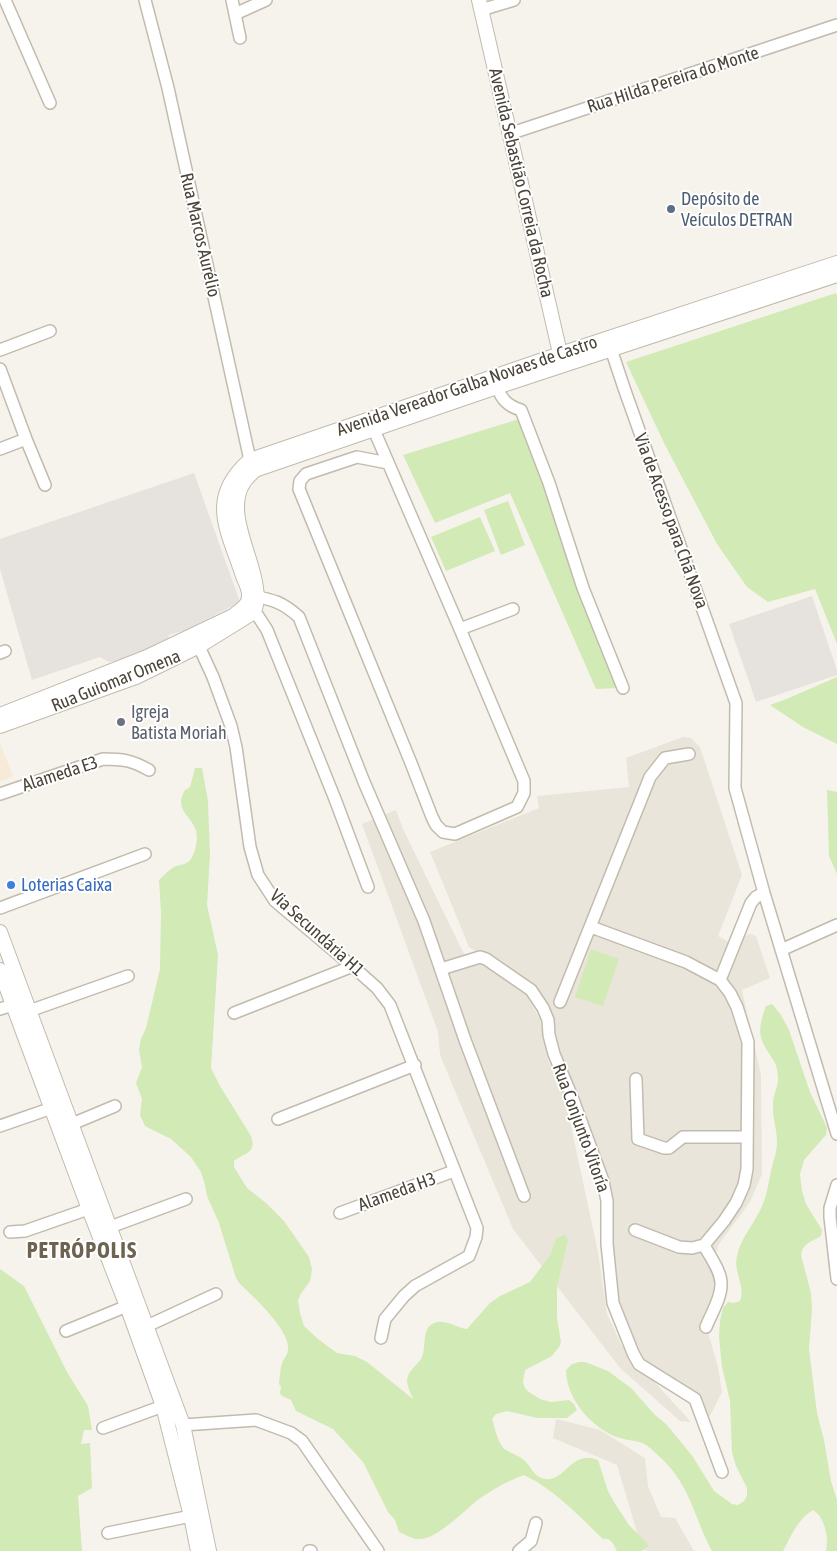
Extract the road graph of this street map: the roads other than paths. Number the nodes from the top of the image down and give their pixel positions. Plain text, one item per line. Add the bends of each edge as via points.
1 (5, 0) edge
2 (146, 0) edge
3 (232, 0) edge
4 (266, 0) edge
5 (514, 0) edge
6 (480, 5) edge
7 (235, 14) junction
8 (837, 25) edge
9 (240, 38) dead end
10 (50, 103) dead end
11 (509, 134) junction
12 (837, 262) edge
13 (837, 275) edge
14 (50, 331) dead end
15 (610, 344) junction
16 (0, 350) edge
17 (562, 360) junction
18 (0, 369) edge
19 (497, 387) junction
20 (374, 430) junction
21 (26, 439) junction
22 (0, 449) edge
23 (388, 463) junction
24 (252, 465) junction
25 (45, 485) dead end
26 (252, 603) junction
27 (513, 609) dead end
28 (460, 629) junction
29 (196, 641) junction
30 (623, 688) dead end
31 (0, 715) edge
32 (0, 726) edge
33 (689, 754) dead end
34 (149, 770) dead end
35 (0, 794) edge
36 (144, 854) dead end
37 (368, 887) dead end
38 (764, 893) junction
39 (0, 908) edge
40 (837, 925) edge
41 (591, 926) junction
42 (0, 932) edge
43 (781, 950) junction
44 (353, 966) junction
45 (441, 969) junction
46 (0, 970) edge
47 (128, 976) dead end
48 (720, 980) junction
49 (560, 1002) dead end
50 (7, 1007) edge
51 (29, 1011) junction
52 (234, 1013) dead end
53 (415, 1066) junction
54 (636, 1079) dead end
55 (115, 1106) dead end
56 (52, 1108) junction
57 (278, 1119) dead end
58 (72, 1124) junction
59 (0, 1126) edge
60 (837, 1134) edge
61 (748, 1137) junction
62 (454, 1171) junction
63 (837, 1185) edge
64 (524, 1196) dead end
65 (186, 1199) dead end
66 (95, 1206) junction
67 (340, 1213) dead end
68 (104, 1229) junction
69 (635, 1230) dead end
70 (10, 1232) dead end
71 (704, 1245) junction
72 (837, 1279) edge
73 (216, 1294) dead end
74 (127, 1306) junction
75 (147, 1326) junction
76 (706, 1327) dead end
77 (66, 1331) dead end
78 (381, 1338) dead end
79 (163, 1406) junction
80 (183, 1425) junction
81 (103, 1428) dead end
82 (722, 1472) dead end
83 (191, 1516) junction
84 (536, 1523) dead end
85 (108, 1533) dead end
86 (198, 1551) edge
87 (209, 1551) edge
88 (378, 1551) edge
89 (519, 1551) edge

1 - 10 street
2 - 24 street, Rua Marcos Aurélio
3 - 7 street
4 - 7 street
5 - 6 street
6 - 11 street, Avenida Sebastião Correia da Rocha
7 - 9 street
8 - 11 street, Rua Hilda Pereira do Monte
11 - 17 street, Avenida Sebastião Correia da Rocha
12 - 15 street, Avenida Vereador Galba Novaes de Castro
13 - 15 street, Avenida Vereador Galba Novaes de Castro
14 - 16 street
15 - 17 street, Avenida Vereador Galba Novaes de Castro
15 - 38 street, Via de Acesso para Chã Nova via 736,704 735,788
17 - 19 street, Avenida Vereador Galba Novaes de Castro
17 - 24 street, Avenida Vereador Galba Novaes de Castro
18 - 21 street
19 - 20 street, Avenida Vereador Galba Novaes de Castro
19 - 30 street via 511,407 521,410 583,588
20 - 23 street
20 - 24 street, Avenida Vereador Galba Novaes de Castro
21 - 22 street
21 - 25 street
23 - 28 street
23 - 28 street via 357,457 306,474 299,489 432,817 443,832 455,834 517,807 524,793 524,781
24 - 26 street, Avenida Vereador Galba Novaes de Castro via 239,470 232,480 226,490 223,509 226,528
26 - 29 street, Rua Guiomar Omena
26 - 37 street via 268,630
26 - 45 street via 277,601 299,617
27 - 28 street
29 - 31 street, Rua Guiomar Omena
29 - 32 street, Rua Guiomar Omena via 136,677
29 - 44 street, Via Secundária H1 via 231,726 250,847 258,875 276,901
33 - 41 street via 665,758 650,777
34 - 35 street, Alameda E3 via 134,762 103,759
36 - 39 street
38 - 43 street
38 - 48 street via 751,903
40 - 43 street
41 - 48 street via 686,962
41 - 49 street
42 - 51 street
43 - 60 street
44 - 52 street
44 - 53 street, Via Secundária H1 via 390,1005
45 - 64 street
45 - 82 street, Rua Conjunto Vitoría via 480,957 486,959 531,990 543,1008 554,1054 603,1181 613,1303 639,1364 695,1399
46 - 50 street
47 - 51 street
48 - 61 street via 737,1007 748,1042
50 - 56 street
51 - 58 street
53 - 57 street
53 - 62 street, Via Secundária H1
54 - 61 street via 638,1139 669,1148 683,1137
55 - 58 street
56 - 59 street
56 - 66 street
58 - 66 street
61 - 71 street via 744,1185 736,1203
62 - 67 street, Alameda H3
62 - 78 street, Via Secundária H1 via 477,1228 469,1256 415,1286 404,1296 386,1319
63 - 72 street via 830,1208
65 - 68 street
66 - 68 street
66 - 70 street via 25,1231
68 - 74 street
68 - 75 street
69 - 71 street via 679,1247
71 - 76 street via 722,1284
73 - 75 street
74 - 77 street
74 - 79 street
75 - 80 street
79 - 81 street
79 - 83 street
80 - 87 street
80 - 88 street via 256,1420 291,1433 302,1441
83 - 85 street
83 - 86 street
84 - 89 street via 531,1541

